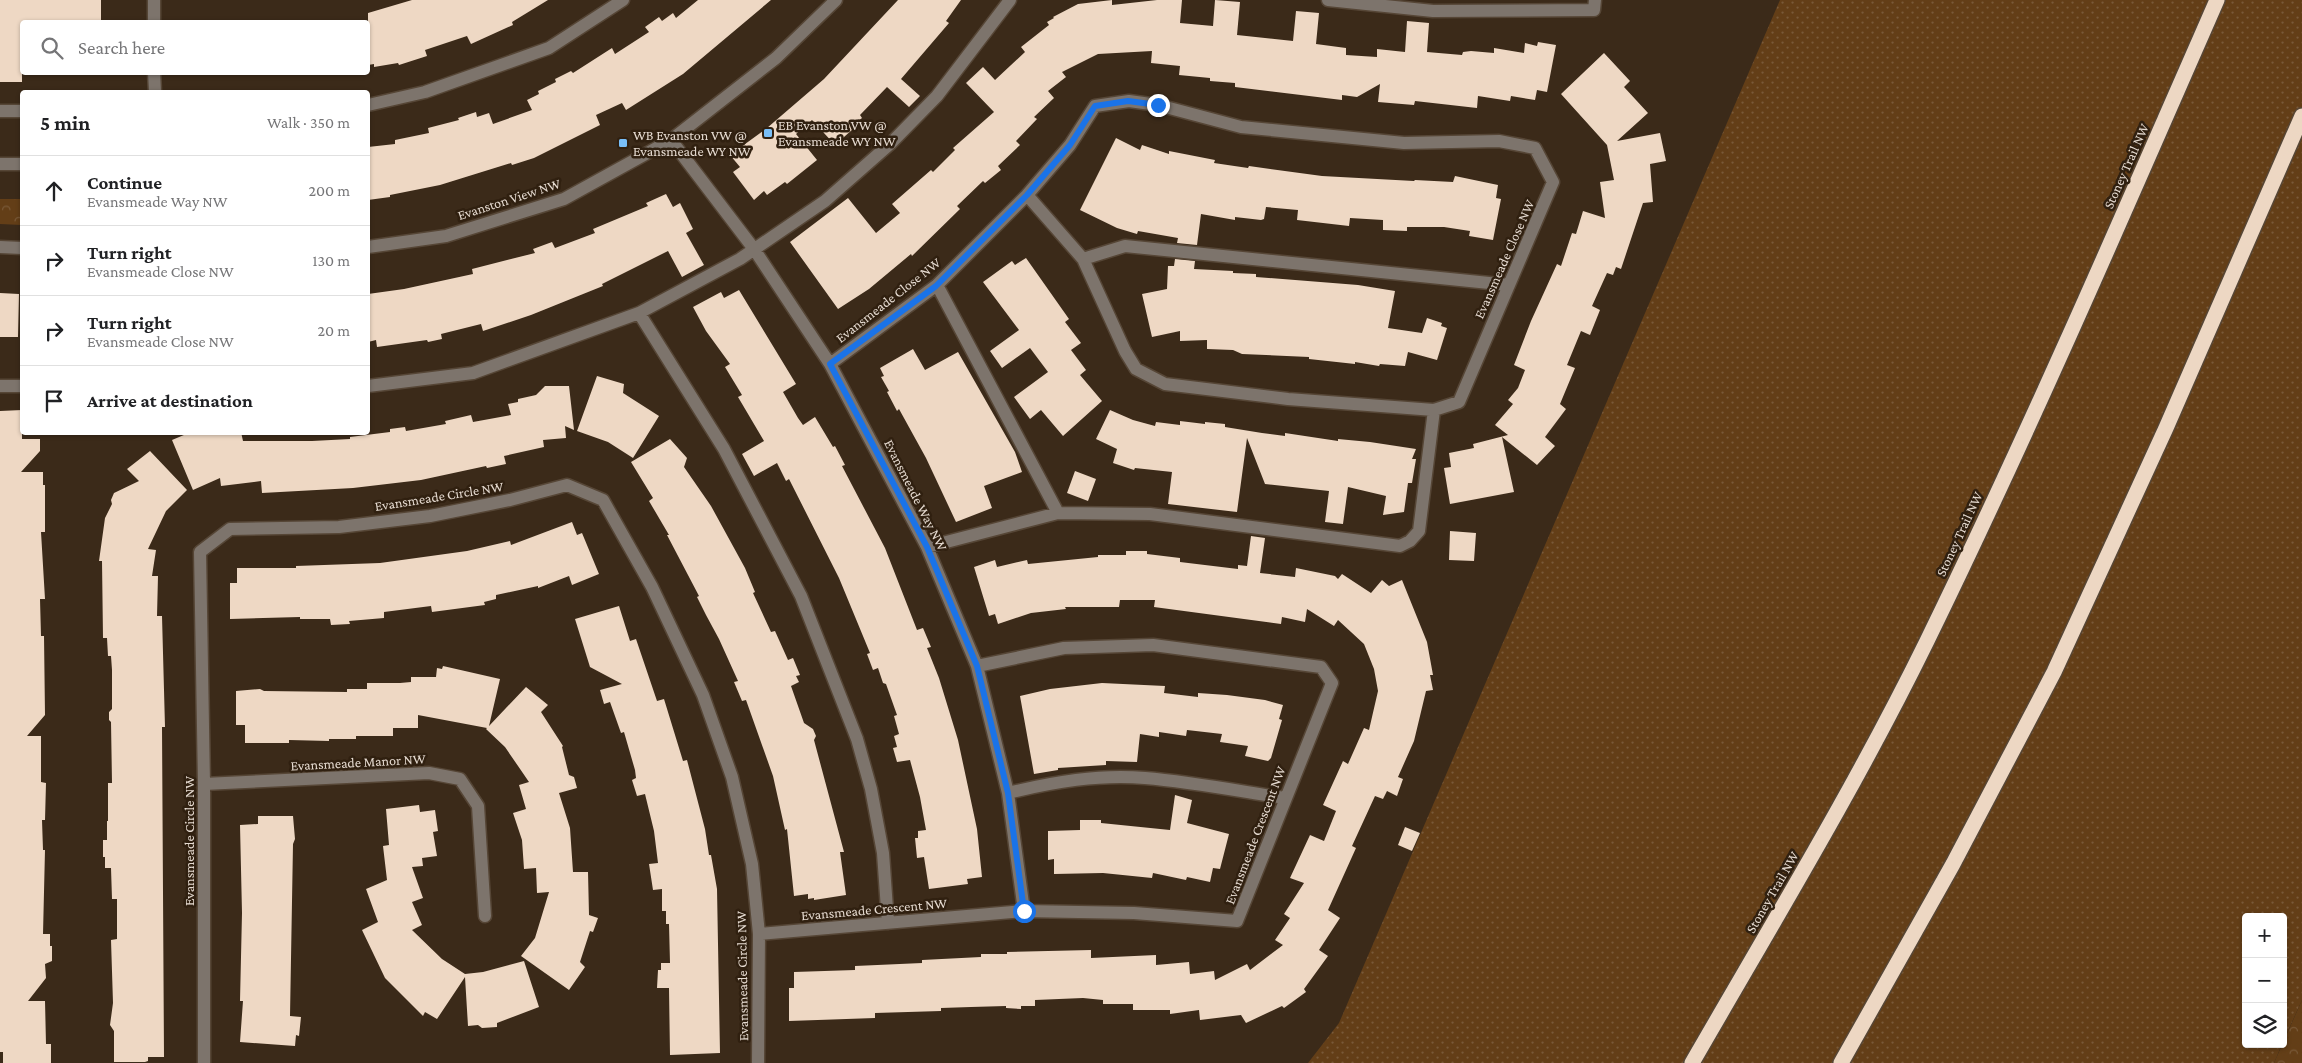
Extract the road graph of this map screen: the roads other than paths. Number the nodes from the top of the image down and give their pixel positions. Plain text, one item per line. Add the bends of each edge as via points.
1 (154, 0) edge
2 (624, 0) edge
3 (836, 0) edge
4 (1010, 0) edge
5 (1328, 0) edge
6 (1595, 0) edge
7 (2217, 0) edge
8 (154, 20) edge
9 (154, 75) edge
10 (154, 90) edge
11 (370, 105) edge
12 (0, 111) edge
13 (20, 111) edge
14 (2302, 116) edge
15 (671, 140) junction
16 (0, 164) edge
17 (20, 164) edge
18 (1027, 195) junction
19 (0, 247) edge
20 (370, 247) edge
21 (20, 248) edge
22 (754, 249) junction
23 (1082, 259) junction
24 (1509, 285) junction
25 (936, 286) junction
26 (639, 313) junction
27 (830, 364) junction
28 (0, 386) edge
29 (20, 386) edge
30 (370, 386) edge
31 (1434, 410) junction
32 (1058, 513) junction
33 (927, 547) junction
34 (977, 666) junction
35 (204, 784) junction
36 (1008, 793) junction
37 (1285, 798) junction
38 (1024, 911) junction
39 (485, 916) dead end
40 (888, 924) junction
41 (759, 934) junction
42 (204, 1063) edge
43 (758, 1063) edge
44 (1692, 1063) edge
45 (1841, 1063) edge

1 - 8 street
2 - 11 street via 549,48 425,92
3 - 15 street, Evanston View NW via 776,58
4 - 22 street via 937,96 890,144 825,201
5 - 6 street via 1432,11 1594,10
7 - 44 highway, Stoney Trail NW via 2080,313 1926,643 1842,804
9 - 10 street
12 - 13 street
14 - 45 highway via 2166,428 2054,672 1953,864
15 - 20 street, Evanston View NW via 564,199 446,236
15 - 22 street, Evansmeade Way NW
16 - 17 street
18 - 23 street, Evansmeade Close NW
18 - 24 street, Evansmeade Close NW via 1070,145 1095,106 1128,101 1158,105 1241,127 1404,143 1499,140 1535,148 1553,182
18 - 25 street, Evansmeade Close NW
19 - 21 street
22 - 26 street
22 - 27 street, Evansmeade Way NW
23 - 24 street via 1125,246
23 - 31 street, Evansmeade Close NW via 1136,370 1165,384 1288,399
24 - 31 street, Evansmeade Close NW via 1459,402
25 - 27 street, Evansmeade Close NW
25 - 32 street
26 - 30 street via 473,373
26 - 40 street via 724,449 802,596 857,739 871,789 883,853
27 - 33 street, Evansmeade Way NW
28 - 29 street
31 - 32 street via 1419,530 1410,541 1400,546 1150,514
32 - 33 street
33 - 34 street, Evansmeade Way NW
34 - 36 street, Evansmeade Way NW
34 - 37 street, Evansmeade Crescent NW via 1064,648 1153,645 1321,667 1332,683
35 - 39 street, Evansmeade Manor NW via 429,773 460,779 478,806
35 - 41 street, Evansmeade Circle NW via 200,552 230,528 339,527 430,516 566,485 604,500 652,587 703,695 732,778 752,864
35 - 42 street, Evansmeade Circle NW
36 - 37 street via 1055,782 1144,778
36 - 38 street, Evansmeade Way NW
37 - 38 street, Evansmeade Crescent NW via 1237,921 1134,913
38 - 40 street, Evansmeade Crescent NW
40 - 41 street, Evansmeade Crescent NW
41 - 43 street, Evansmeade Circle NW

